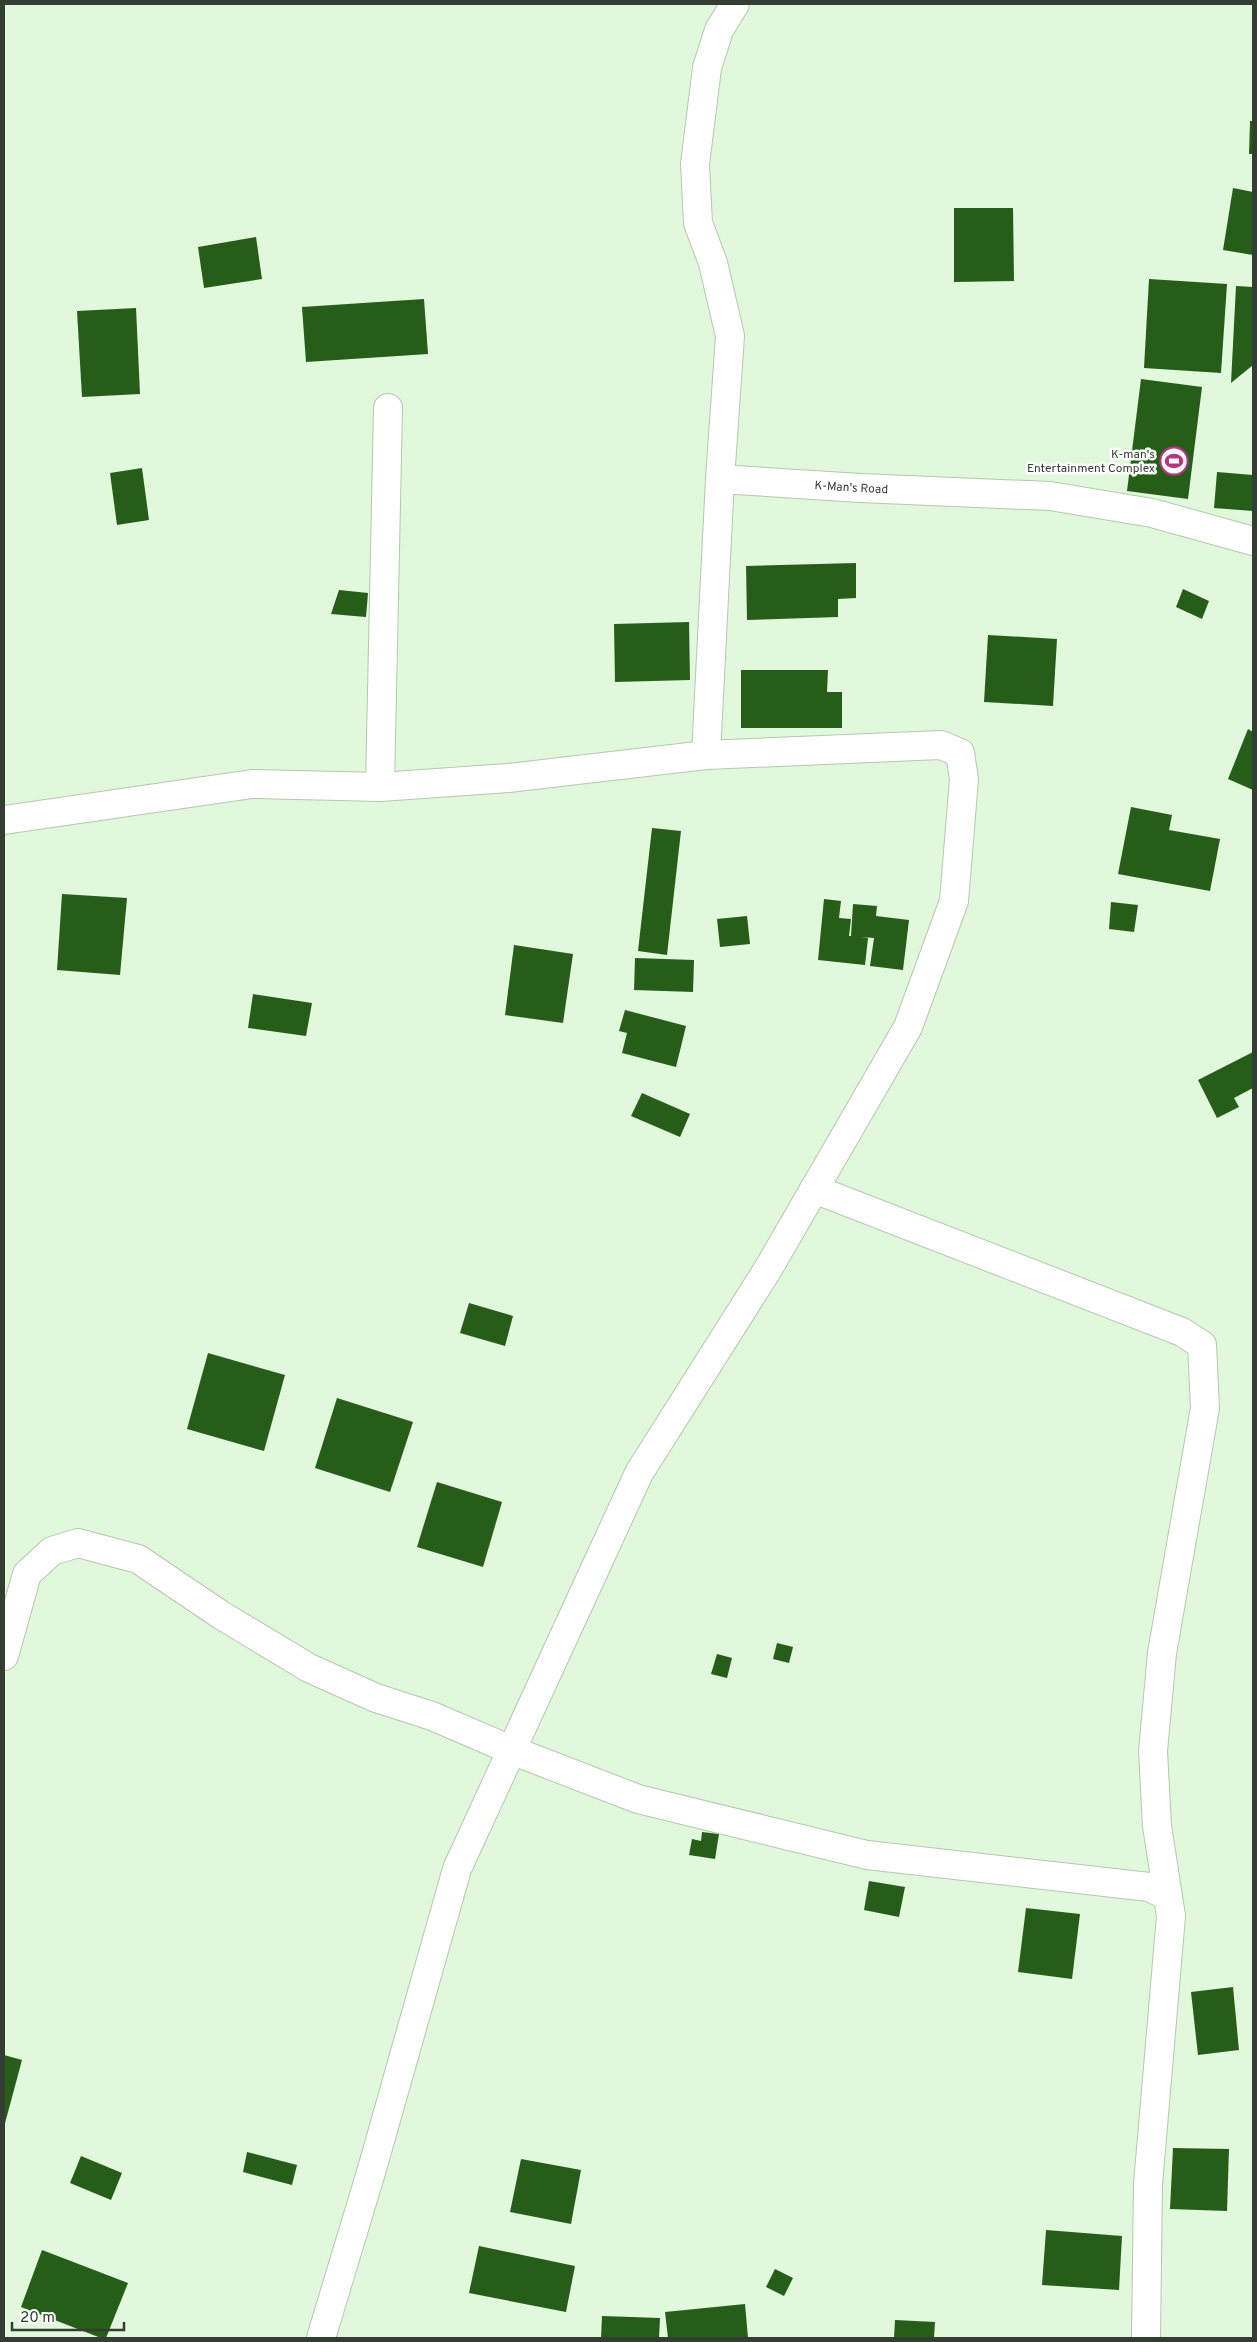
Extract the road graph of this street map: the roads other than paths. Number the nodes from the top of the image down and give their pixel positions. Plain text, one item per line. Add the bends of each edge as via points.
1 (735, 4) edge
2 (388, 408) dead end
3 (720, 479) junction
4 (1253, 541) edge
5 (706, 755) junction
6 (380, 788) junction
7 (4, 820) edge
8 (814, 1189) junction
9 (4, 1656) edge
10 (511, 1750) junction
11 (1168, 1896) junction
12 (321, 2338) edge
13 (1146, 2338) edge

1 - 3 street via 719,30 707,68 695,164 698,223 713,263 730,336
2 - 6 street
3 - 4 street, K-Man's Road via 1050,496 1152,513
3 - 5 street
5 - 6 street via 508,778
5 - 8 street via 941,745 960,753 964,779 954,901 908,1027
6 - 7 street via 252,784
8 - 10 street via 768,1269 639,1473
8 - 11 street via 1182,1332 1202,1345 1205,1408 1162,1653 1153,1751 1157,1826
9 - 10 street via 27,1574 52,1550 78,1543 138,1559 221,1615 309,1668 376,1698 432,1716
10 - 11 street via 638,1799 867,1855 1149,1887
10 - 12 street via 457,1869
11 - 13 street via 1171,1916 1148,2184

